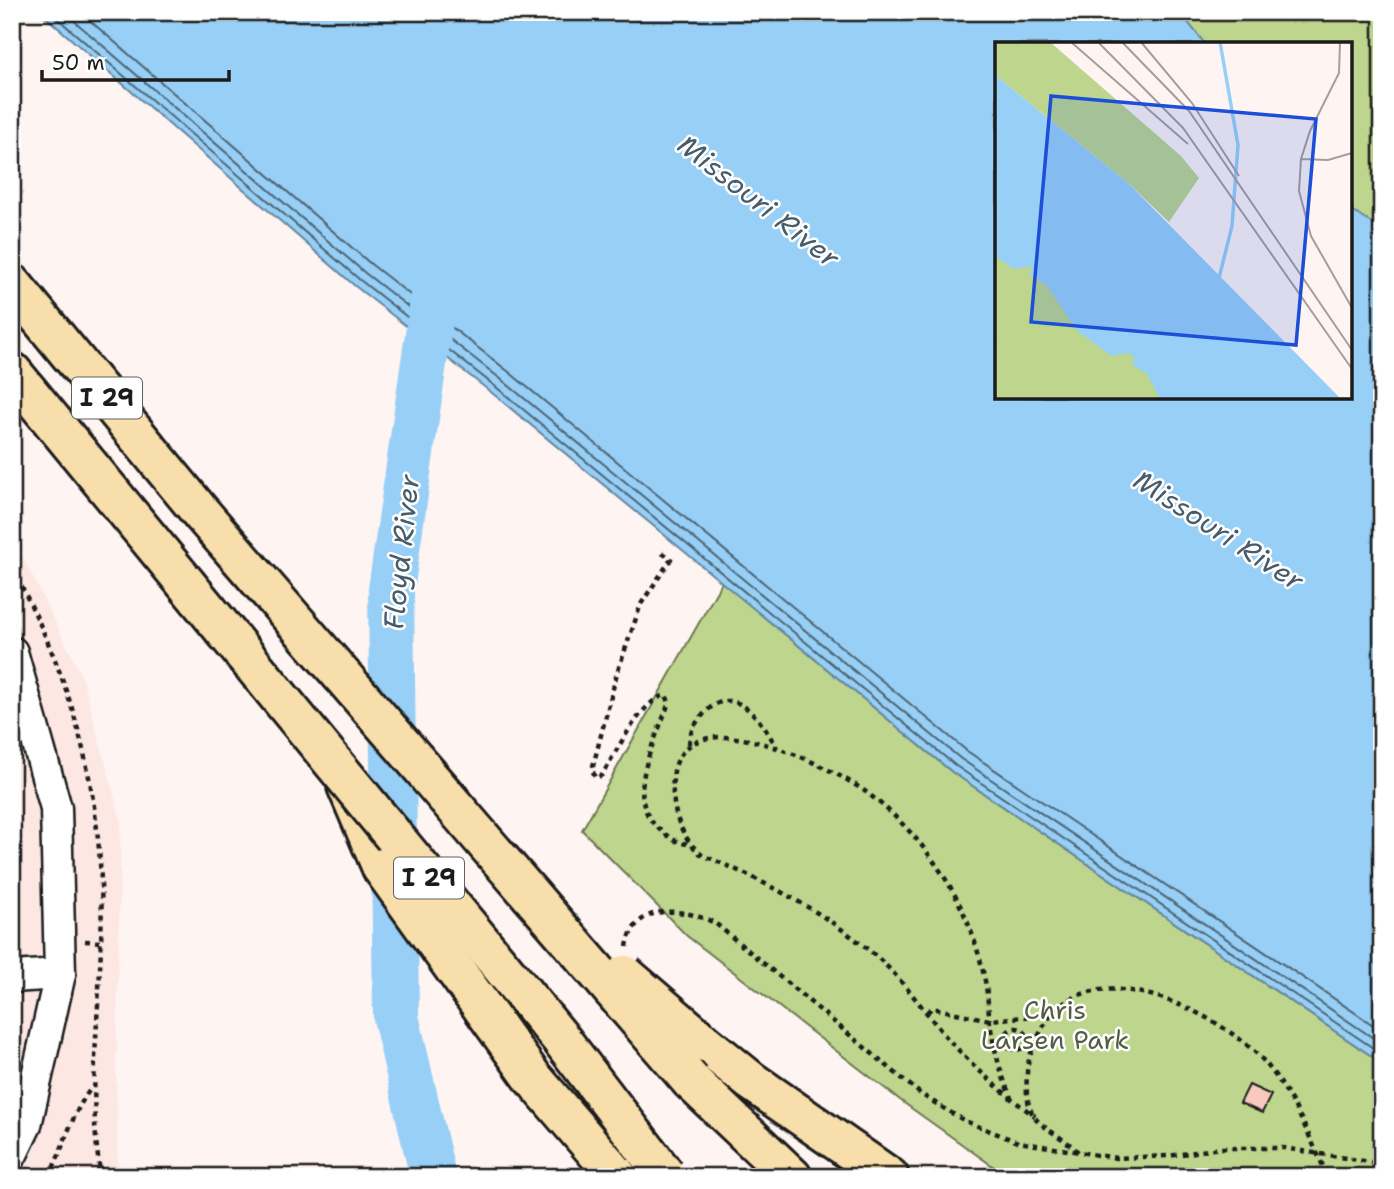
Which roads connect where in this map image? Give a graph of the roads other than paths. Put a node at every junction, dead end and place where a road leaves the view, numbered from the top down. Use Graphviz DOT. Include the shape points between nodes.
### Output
graph roads {
  1 [pos="12,284"];
  2 [pos="12,372"];
  3 [pos="12,652"];
  4 [pos="341,771"];
  5 [pos="428,776"];
  6 [pos="61,974"];
  7 [pos="12,977"];
  8 [pos="12,1154"];
  9 [pos="666,1176"];
  10 [pos="618,1177"];
  11 [pos="792,1177"];
  12 [pos="889,1177"];
  1 -- 5 [label="highway, I 29" via="201,513"];
  2 -- 4 [label="highway, I 29, bridge"];
  3 -- 6 [label="street" via="56,808"];
  4 -- 9 [label="highway, I 29, bridge" via="561,1039"];
  4 -- 10 [label="highway, bridge" via="382,868 533,1078"];
  5 -- 11 [label="highway, I 29, bridge" via="691,1081"];
  5 -- 12 [label="highway, bridge" via="577,933 751,1081"];
  6 -- 7 [label="street"];
  6 -- 8 [label="street" via="26,1125"];
}
